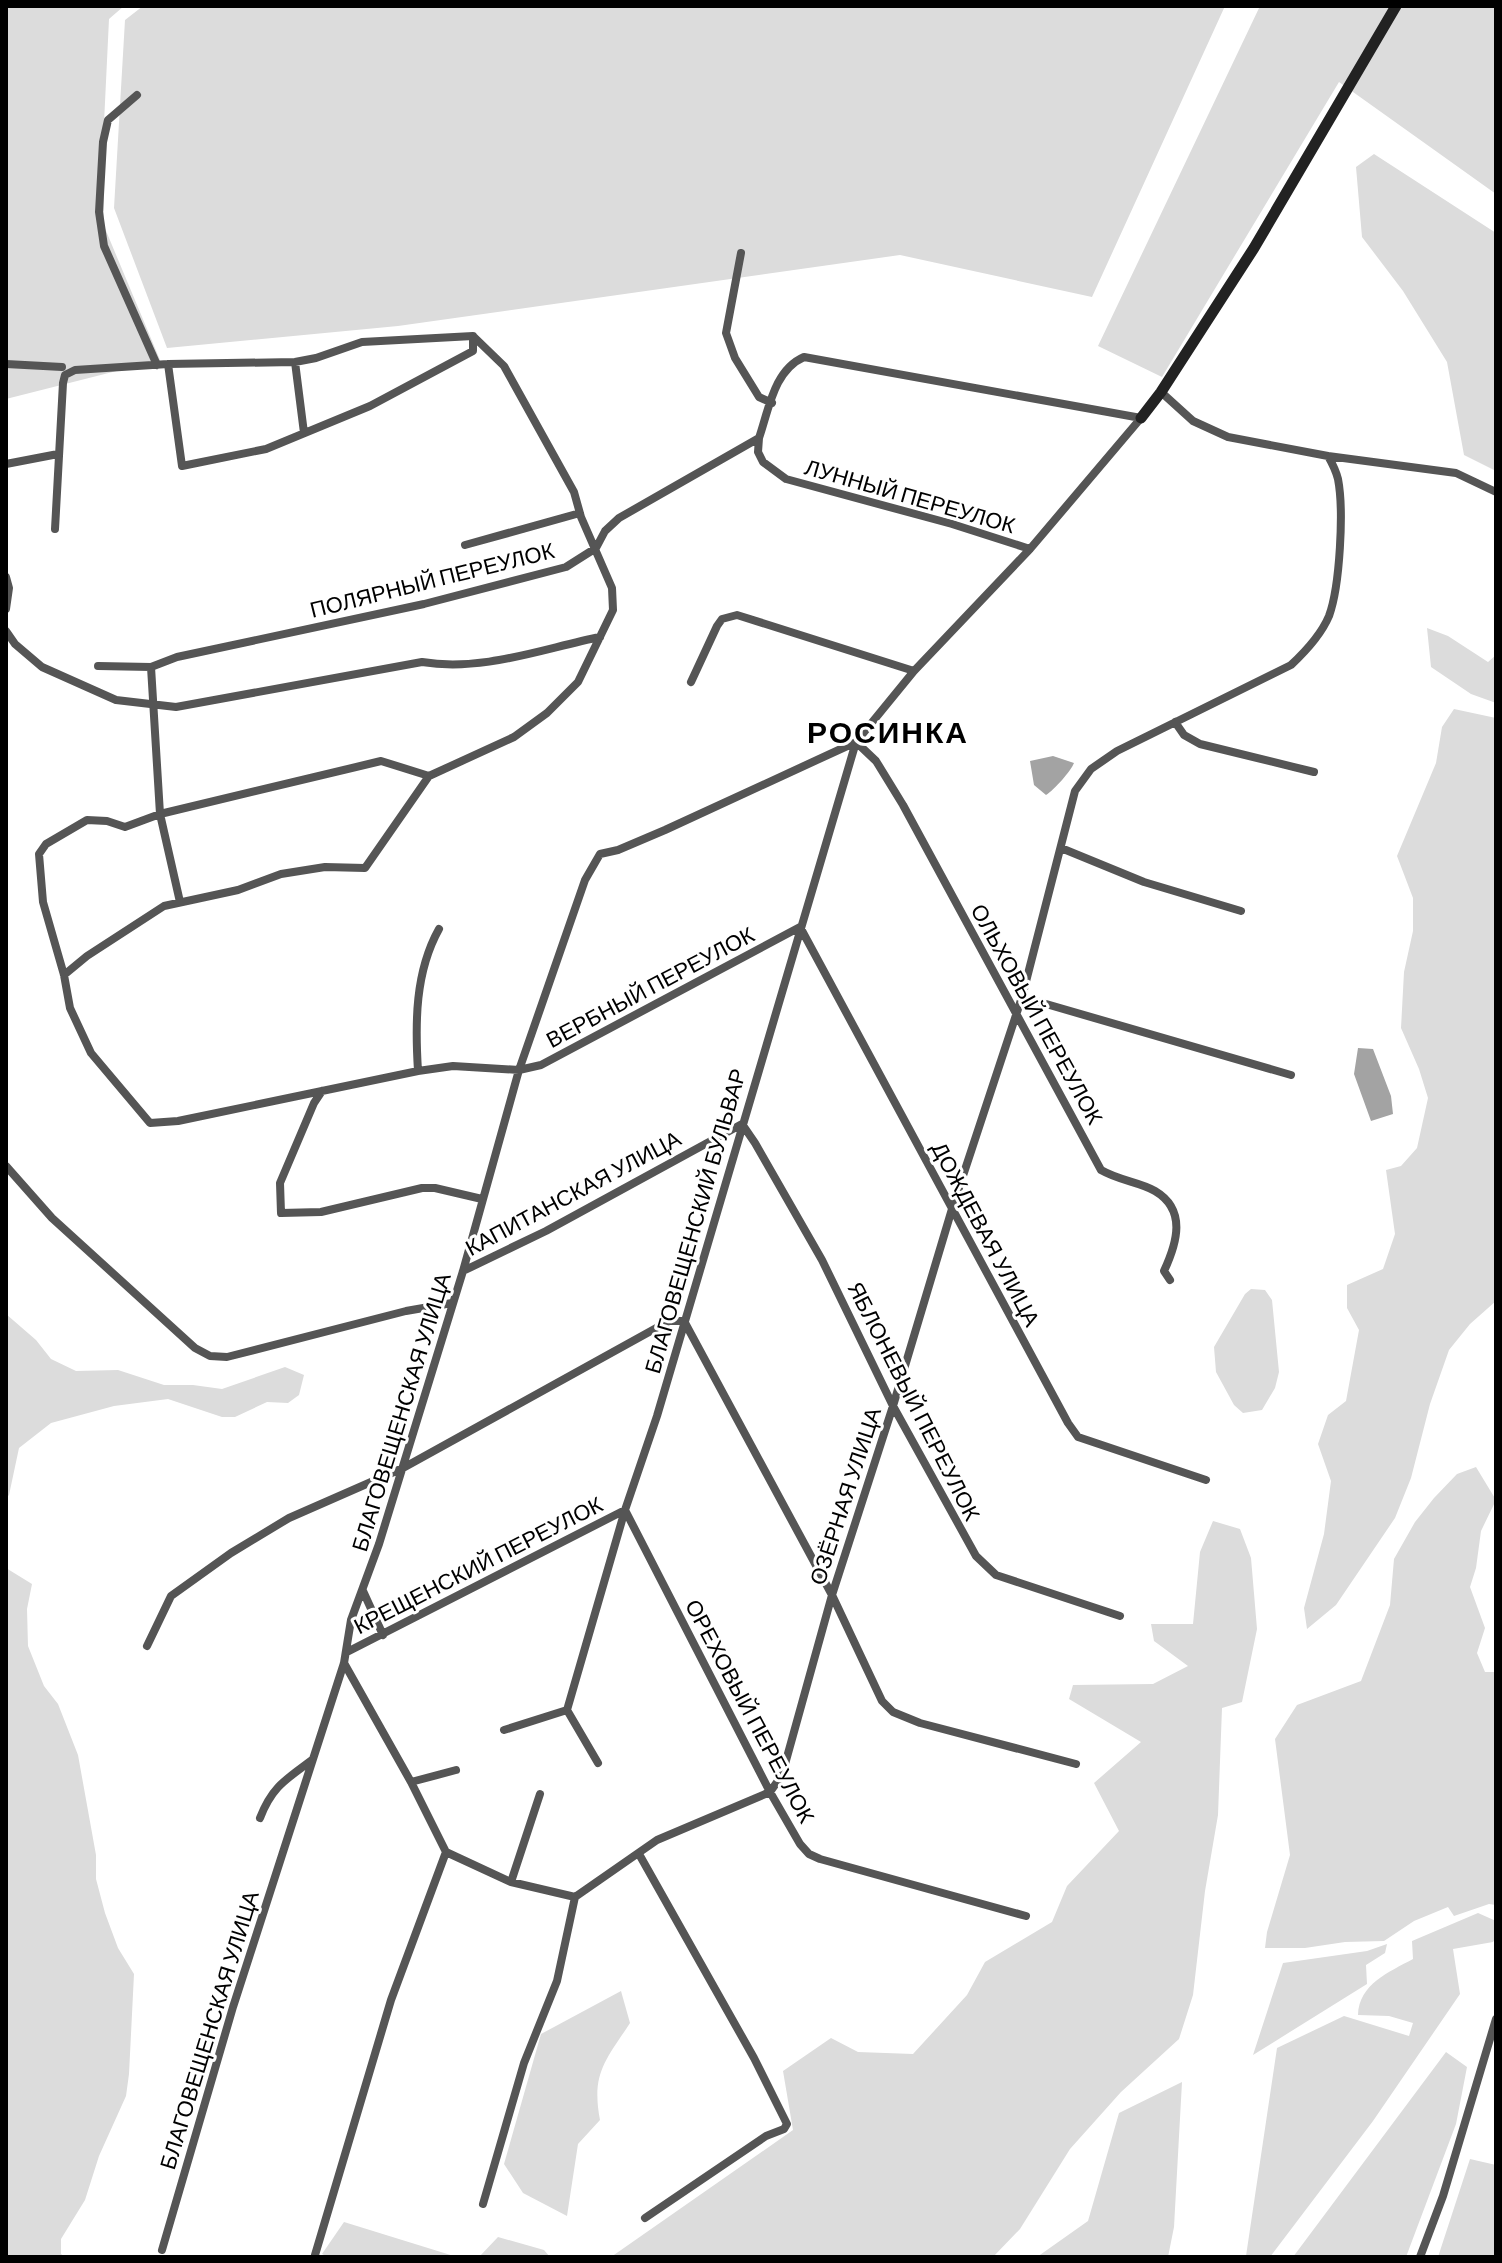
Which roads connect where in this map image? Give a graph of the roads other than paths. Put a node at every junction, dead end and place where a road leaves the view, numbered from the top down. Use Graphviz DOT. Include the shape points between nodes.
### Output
graph roads {
  1 [pos="1396,6"];
  2 [pos="137,95"];
  3 [pos="741,253"];
  4 [pos="473,336"];
  5 [pos="295,362"];
  6 [pos="6,364"];
  7 [pos="168,364"];
  8 [pos="157,365"];
  9 [pos="62,367"];
  10 [pos="1161,392"];
  11 [pos="772,403"];
  12 [pos="1141,418"];
  13 [pos="304,433"];
  14 [pos="759,438"];
  15 [pos="58,454"];
  16 [pos="1328,456"];
  17 [pos="6,464"];
  18 [pos="1496,492"];
  19 [pos="580,513"];
  20 [pos="55,529"];
  21 [pos="465,545"];
  22 [pos="596,548"];
  23 [pos="1030,549"];
  24 [pos="6,577"];
  25 [pos="6,609"];
  26 [pos="6,631"];
  27 [pos="600,637"];
  28 [pos="98,666"];
  29 [pos="151,667"];
  30 [pos="914,671"];
  31 [pos="691,682"];
  32 [pos="154,704"];
  33 [pos="1175,722"];
  34 [pos="856,742"];
  35 [pos="1314,772"];
  36 [pos="429,776"];
  37 [pos="160,814"];
  38 [pos="1061,848"];
  39 [pos="180,902"];
  40 [pos="1241,911"];
  41 [pos="800,927"];
  42 [pos="439,929"];
  43 [pos="64,975"];
  44 [pos="1022,997"];
  45 [pos="1015,1012"];
  46 [pos="519,1070"];
  47 [pos="418,1071"];
  48 [pos="1291,1075"];
  49 [pos="323,1089"];
  50 [pos="742,1124"];
  51 [pos="6,1166"];
  52 [pos="482,1199"];
  53 [pos="952,1209"];
  54 [pos="463,1271"];
  55 [pos="1170,1280"];
  56 [pos="452,1303"];
  57 [pos="684,1321"];
  58 [pos="893,1406"];
  59 [pos="403,1468"];
  60 [pos="1206,1480"];
  61 [pos="625,1510"];
  62 [pos="363,1590"];
  63 [pos="832,1595"];
  64 [pos="1120,1616"];
  65 [pos="383,1635"];
  66 [pos="147,1646"];
  67 [pos="347,1652"];
  68 [pos="344,1663"];
  69 [pos="567,1710"];
  70 [pos="504,1730"];
  71 [pos="312,1760"];
  72 [pos="598,1763"];
  73 [pos="1076,1764"];
  74 [pos="456,1770"];
  75 [pos="411,1782"];
  76 [pos="770,1792"];
  77 [pos="540,1794"];
  78 [pos="260,1818"];
  79 [pos="446,1852"];
  80 [pos="639,1854"];
  81 [pos="511,1882"];
  82 [pos="575,1897"];
  83 [pos="1026,1916"];
  84 [pos="1496,2019"];
  85 [pos="483,2204"];
  86 [pos="645,2218"];
  87 [pos="162,2250"];
  88 [pos="315,2255"];
  89 [pos="1420,2257"];
  1 -- 10 [label="street" via="1254,248"];
  2 -- 8 [label="street" via="108,120 99,212 104,246"];
  3 -- 11 [label="street" via="726,333 759,397"];
  4 -- 5 [label="street" via="362,342"];
  4 -- 13 [label="street" via="473,351 370,406"];
  4 -- 19 [label="street" via="504,366 574,492"];
  5 -- 7 [label="street"];
  5 -- 13 [label="street"];
  6 -- 9 [label="street"];
  7 -- 8 [label="street"];
  7 -- 13 [label="street" via="182,466 266,449"];
  8 -- 15 [label="street" via="65,375"];
  10 -- 12 [label="street"];
  10 -- 16 [label="street" via="1193,421 1228,437"];
  11 -- 12 [label="street" via="781,375 804,357"];
  11 -- 14 [label="street"];
  12 -- 23 [label="street"];
  14 -- 22 [label="street, ПОЛЯРНЫЙ ПЕРЕУЛОК" via="619,518"];
  14 -- 23 [label="street, ЛУННЫЙ ПЕРЕУЛОК" via="763,462 786,479"];
  15 -- 17 [label="street"];
  15 -- 20 [label="street"];
  16 -- 18 [label="street" via="1456,473"];
  16 -- 33 [label="street, ОЗЁРНАЯ УЛИЦА" via="1341,506 1332,607 1321,630 1291,665"];
  19 -- 21 [label="street"];
  19 -- 22 [label="street"];
  22 -- 27 [label="street" via="612,588 613,610"];
  22 -- 29 [label="street, ПОЛЯРНЫЙ ПЕРЕУЛОК" via="566,567"];
  23 -- 30 [label="street"];
  24 -- 25 [label="street"];
  26 -- 32 [label="street" via="42,667 116,700"];
  27 -- 32 [label="street" via="497,662 422,662 176,707"];
  27 -- 36 [label="street" via="578,682 547,713 514,737"];
  28 -- 29 [label="street"];
  29 -- 32 [label="street"];
  30 -- 31 [label="street" via="737,615 717,626"];
  30 -- 34 [label="street"];
  32 -- 37 [label="street"];
  33 -- 35 [label="street" via="1200,744"];
  33 -- 38 [label="street, ОЗЁРНАЯ УЛИЦА" via="1091,769 1075,791"];
  34 -- 41 [label="street, БЛАГОВЕЩЕНСКИЙ БУЛЬВАР"];
  34 -- 45 [label="street, ОЛЬХОВЫЙ ПЕРЕУЛОК" via="876,761 903,805"];
  34 -- 46 [label="street, БЛАГОВЕЩЕНСКАЯ УЛИЦА" via="665,830 600,854 578,898"];
  36 -- 37 [label="street" via="381,761"];
  36 -- 39 [label="street" via="365,868 281,874"];
  37 -- 39 [label="street"];
  37 -- 43 [label="street" via="125,827 87,820 46,844 39,854 43,902"];
  38 -- 40 [label="street" via="1144,882"];
  38 -- 44 [label="street, ОЗЁРНАЯ УЛИЦА"];
  39 -- 43 [label="street" via="146,917"];
  41 -- 46 [label="street, ВЕРБНЫЙ ПЕРЕУЛОК" via="541,1065"];
  41 -- 50 [label="street, БЛАГОВЕЩЕНСКИЙ БУЛЬВАР"];
  41 -- 53 [label="street, ДОЖДЕВАЯ УЛИЦА"];
  42 -- 47 [label="street" via="423,970 415,1024"];
  43 -- 49 [label="street, ВЕРБНЫЙ ПЕРЕУЛОК" via="70,1008 91,1053 150,1123"];
  44 -- 45 [label="street, ОЗЁРНАЯ УЛИЦА"];
  44 -- 48 [label="street"];
  45 -- 53 [label="street, ОЗЁРНАЯ УЛИЦА"];
  45 -- 55 [label="street, ОЛЬХОВЫЙ ПЕРЕУЛОК" via="1101,1170 1154,1191 1173,1210 1176,1243 1164,1271"];
  46 -- 47 [label="street, ВЕРБНЫЙ ПЕРЕУЛОК" via="453,1066"];
  46 -- 52 [label="street, БЛАГОВЕЩЕНСКАЯ УЛИЦА"];
  47 -- 49 [label="street, ВЕРБНЫЙ ПЕРЕУЛОК"];
  49 -- 52 [label="street" via="280,1183 281,1213 321,1212 422,1188"];
  50 -- 54 [label="street, КАПИТАНСКАЯ УЛИЦА"];
  50 -- 57 [label="street, БЛАГОВЕЩЕНСКИЙ БУЛЬВАР"];
  50 -- 58 [label="street, ЯБЛОНЕВЫЙ ПЕРЕУЛОК" via="822,1260"];
  51 -- 56 [label="street" via="52,1218 210,1356 227,1357"];
  52 -- 54 [label="street, БЛАГОВЕЩЕНСКАЯ УЛИЦА"];
  53 -- 58 [label="street, ОЗЁРНАЯ УЛИЦА"];
  53 -- 60 [label="street, ДОЖДЕВАЯ УЛИЦА" via="1078,1437"];
  54 -- 56 [label="street, БЛАГОВЕЩЕНСКАЯ УЛИЦА"];
  56 -- 59 [label="street, БЛАГОВЕЩЕНСКАЯ УЛИЦА"];
  57 -- 59 [label="street" via="669,1321"];
  57 -- 61 [label="street, БЛАГОВЕЩЕНСКИЙ БУЛЬВАР"];
  57 -- 63 [label="street"];
  58 -- 63 [label="street, ОЗЁРНАЯ УЛИЦА"];
  58 -- 64 [label="street, ЯБЛОНЕВЫЙ ПЕРЕУЛОК" via="985,1566 996,1575"];
  59 -- 62 [label="street, БЛАГОВЕЩЕНСКАЯ УЛИЦА"];
  59 -- 66 [label="street" via="289,1518 231,1553 171,1596"];
  61 -- 65 [label="street, КРЕЩЕНСКИЙ ПЕРЕУЛОК"];
  61 -- 69 [label="street, БЛАГОВЕЩЕНСКИЙ БУЛЬВАР"];
  61 -- 76 [label="street, ОРЕХОВЫЙ ПЕРЕУЛОК"];
  62 -- 65 [label="street"];
  62 -- 67 [label="street, БЛАГОВЕЩЕНСКАЯ УЛИЦА" via="351,1620"];
  63 -- 73 [label="street" via="874,1686 893,1712"];
  63 -- 76 [label="street, ОЗЁРНАЯ УЛИЦА" via="782,1775"];
  65 -- 67 [label="street, КРЕЩЕНСКИЙ ПЕРЕУЛОК"];
  67 -- 68 [label="street, БЛАГОВЕЩЕНСКАЯ УЛИЦА"];
  68 -- 71 [label="street, БЛАГОВЕЩЕНСКАЯ УЛИЦА"];
  68 -- 75 [label="street"];
  69 -- 70 [label="street"];
  69 -- 72 [label="street"];
  71 -- 78 [label="street" via="282,1780"];
  71 -- 87 [label="street, БЛАГОВЕЩЕНСКАЯ УЛИЦА"];
  74 -- 75 [label="street"];
  75 -- 79 [label="street"];
  76 -- 80 [label="street" via="657,1840"];
  76 -- 83 [label="street, ОРЕХОВЫЙ ПЕРЕУЛОК" via="809,1854"];
  77 -- 81 [label="street"];
  79 -- 81 [label="street"];
  79 -- 88 [label="street" via="391,2000"];
  80 -- 82 [label="street"];
  80 -- 86 [label="street" via="787,2124"];
  81 -- 82 [label="street"];
  82 -- 85 [label="street" via="557,1981 524,2063"];
  84 -- 89 [label="street"];
}
